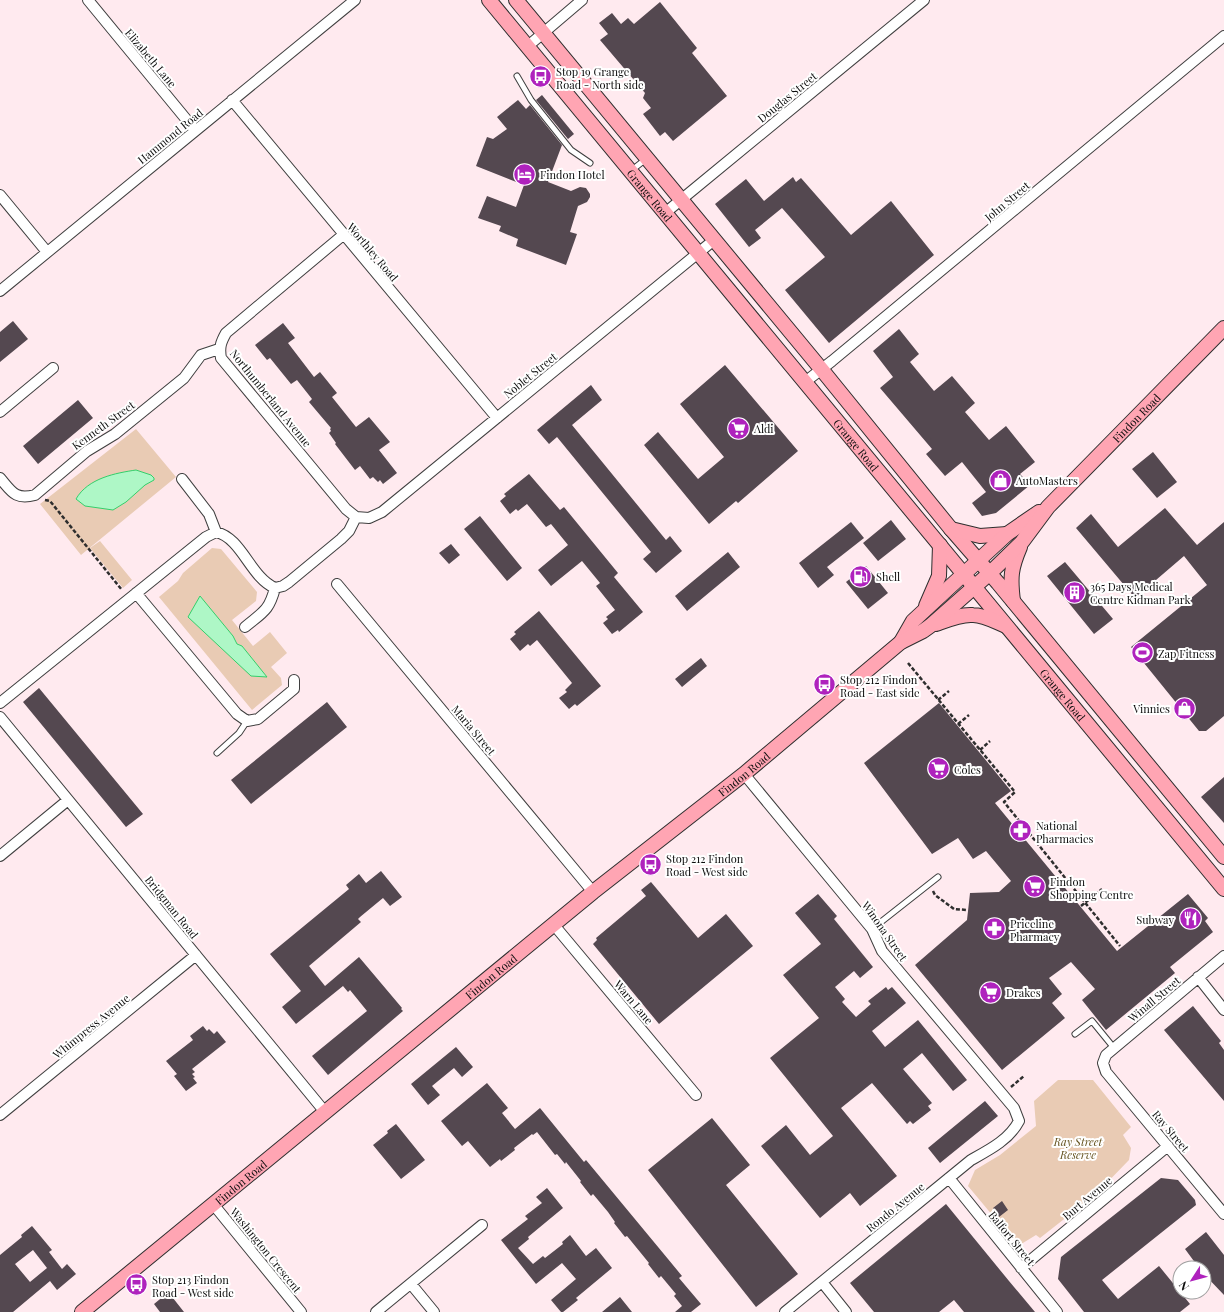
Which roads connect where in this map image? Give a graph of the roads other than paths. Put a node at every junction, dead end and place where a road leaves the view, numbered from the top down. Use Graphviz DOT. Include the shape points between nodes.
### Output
graph roads {
  1 [pos="88,0"];
  2 [pos="355,0"];
  3 [pos="490,0"];
  4 [pos="516,0"];
  5 [pos="582,0"];
  6 [pos="924,0"];
  7 [pos="543,33"];
  8 [pos="1224,36"];
  9 [pos="528,46"];
  10 [pos="518,76"];
  11 [pos="232,100"];
  12 [pos="195,130"];
  13 [pos="647,158"];
  14 [pos="590,163"];
  15 [pos="632,171"];
  16 [pos="0,195"];
  17 [pos="681,200"];
  18 [pos="665,213"];
  19 [pos="344,235"];
  20 [pos="714,240"];
  21 [pos="47,252"];
  22 [pos="698,253"];
  23 [pos="0,291"];
  24 [pos="1224,328"];
  25 [pos="219,349"];
  26 [pos="53,368"];
  27 [pos="822,370"];
  28 [pos="805,382"];
  29 [pos="0,412"];
  30 [pos="497,418"];
  31 [pos="0,478"];
  32 [pos="182,479"];
  33 [pos="1048,507"];
  34 [pos="356,517"];
  35 [pos="951,529"];
  36 [pos="216,532"];
  37 [pos="1007,534"];
  38 [pos="1022,542"];
  39 [pos="940,545"];
  40 [pos="980,560"];
  41 [pos="990,573"];
  42 [pos="965,575"];
  43 [pos="337,584"];
  44 [pos="974,587"];
  45 [pos="275,588"];
  46 [pos="136,593"];
  47 [pos="1013,600"];
  48 [pos="923,612"];
  49 [pos="930,626"];
  50 [pos="1008,626"];
  51 [pos="245,627"];
  52 [pos="901,642"];
  53 [pos="294,680"];
  54 [pos="0,704"];
  55 [pos="0,717"];
  56 [pos="247,721"];
  57 [pos="217,753"];
  58 [pos="744,774"];
  59 [pos="1167,788"];
  60 [pos="68,800"];
  61 [pos="1155,805"];
  62 [pos="1181,805"];
  63 [pos="0,856"];
  64 [pos="1224,857"];
  65 [pos="938,877"];
  66 [pos="1224,889"];
  67 [pos="593,892"];
  68 [pos="554,925"];
  69 [pos="872,929"];
  70 [pos="196,955"];
  71 [pos="1224,956"];
  72 [pos="1198,977"];
  73 [pos="1224,1010"];
  74 [pos="1075,1034"];
  75 [pos="1114,1048"];
  76 [pos="1103,1062"];
  77 [pos="696,1096"];
  78 [pos="325,1112"];
  79 [pos="0,1115"];
  80 [pos="1019,1121"];
  81 [pos="1168,1146"];
  82 [pos="949,1178"];
  83 [pos="213,1204"];
  84 [pos="1224,1214"];
  85 [pos="482,1225"];
  86 [pos="1021,1268"];
  87 [pos="822,1282"];
  88 [pos="411,1284"];
  89 [pos="82,1312"];
  90 [pos="301,1312"];
  91 [pos="376,1312"];
  92 [pos="434,1312"];
  93 [pos="785,1312"];
  94 [pos="846,1312"];
  95 [pos="1057,1312"];
  1 -- 12 [label="street, Elizabeth Lane"];
  2 -- 11 [label="street, Hammond Road"];
  3 -- 9 [label="main road, Grange Road"];
  4 -- 7 [label="main road, Grange Road"];
  5 -- 7 [label="street"];
  6 -- 17 [label="street, Douglas Street"];
  7 -- 9 [label="street"];
  7 -- 13 [label="main road, Grange Road"];
  8 -- 27 [label="street, John Street"];
  9 -- 15 [label="main road, Grange Road"];
  10 -- 14 [label="lane" via="531,100 571,150"];
  11 -- 12 [label="street, Hammond Road"];
  11 -- 19 [label="street, Worthley Road"];
  12 -- 21 [label="street, Hammond Road"];
  13 -- 15 [label="lane"];
  13 -- 17 [label="main road, Grange Road"];
  15 -- 18 [label="main road, Grange Road"];
  16 -- 21 [label="street"];
  17 -- 18 [label="street, Douglas Street"];
  17 -- 20 [label="main road, Grange Road"];
  18 -- 22 [label="main road, Grange Road"];
  19 -- 25 [label="street, Northumberland Avenue" via="226,333"];
  19 -- 30 [label="street, Worthley Road"];
  20 -- 22 [label="street, Noblet Street"];
  20 -- 27 [label="main road, Grange Road"];
  21 -- 23 [label="street, Hammond Road"];
  22 -- 28 [label="main road, Grange Road"];
  22 -- 30 [label="street, Noblet Street"];
  24 -- 33 [label="main road, Findon Road"];
  25 -- 31 [label="street, Kenneth Street" via="201,355 184,378 115,434 87,451 35,495 24,497 12,493"];
  25 -- 34 [label="street, Northumberland Avenue" via="221,358"];
  26 -- 29 [label="street"];
  27 -- 28 [label="street, John Street"];
  27 -- 35 [label="main road, Grange Road"];
  28 -- 39 [label="main road, Grange Road"];
  30 -- 34 [label="street, Noblet Street" via="382,512 369,518"];
  32 -- 36 [label="street" via="209,514"];
  33 -- 37 [label="main road, Findon Road"];
  33 -- 38 [label="main road, Findon Road"];
  34 -- 45 [label="street" via="349,531 341,539 289,582"];
  35 -- 37 [label="main road" via="980,536"];
  35 -- 40 [label="main road, Grange Road"];
  36 -- 45 [label="street" via="223,533 230,539 264,582"];
  36 -- 46 [label="street" via="206,536"];
  37 -- 40 [label="main road, Findon Road"];
  38 -- 41 [label="main road, Findon Road"];
  38 -- 47 [label="main road" via="1011,572"];
  39 -- 42 [label="main road, Grange Road"];
  39 -- 48 [label="main road" via="940,576"];
  40 -- 41 [label="main road, Grange Road"];
  40 -- 42 [label="main road, Findon Road"];
  41 -- 44 [label="main road, Findon Road"];
  41 -- 47 [label="main road, Grange Road"];
  42 -- 44 [label="main road, Grange Road"];
  42 -- 48 [label="main road, Findon Road"];
  43 -- 67 [label="street, Maria Street"];
  44 -- 49 [label="main road, Findon Road"];
  44 -- 50 [label="main road, Grange Road"];
  45 -- 51 [label="street" via="267,609"];
  46 -- 54 [label="street"];
  46 -- 56 [label="street" via="237,714"];
  47 -- 59 [label="main road, Grange Road"];
  48 -- 52 [label="main road, Findon Road" via="913,621"];
  49 -- 50 [label="main road" via="972,614"];
  49 -- 52 [label="main road, Findon Road"];
  50 -- 61 [label="main road, Grange Road"];
  52 -- 58 [label="main road, Findon Road"];
  53 -- 56 [label="street" via="294,689 258,719"];
  55 -- 60 [label="street, Bridgman Road"];
  56 -- 57 [label="lane" via="239,734"];
  58 -- 67 [label="main road, Findon Road"];
  58 -- 69 [label="street, Winona Street"];
  59 -- 61 [label="main road"];
  59 -- 62 [label="main road, Grange Road"];
  60 -- 63 [label="street"];
  60 -- 70 [label="street, Bridgman Road"];
  61 -- 62 [label="main road"];
  61 -- 66 [label="main road, Grange Road"];
  62 -- 64 [label="main road, Grange Road"];
  65 -- 69 [label="lane"];
  67 -- 68 [label="main road, Findon Road"];
  68 -- 77 [label="street, Warn Lane"];
  68 -- 78 [label="main road, Findon Road"];
  69 -- 80 [label="street, Winona Street" via="882,950 1003,1094 1014,1108"];
  70 -- 78 [label="street, Bridgman Road"];
  70 -- 79 [label="street, Whimpress Avenue"];
  71 -- 72 [label="street, Winall Street"];
  72 -- 73 [label="street"];
  72 -- 75 [label="street, Winall Street"];
  74 -- 75 [label="lane" via="1092,1021"];
  75 -- 76 [label="street, Winall Street"];
  76 -- 81 [label="street, Ray Street" via="1106,1072"];
  78 -- 83 [label="main road, Findon Road"];
  80 -- 82 [label="street, Rondo Avenue" via="1014,1130 993,1148 971,1160"];
  81 -- 84 [label="street, Ray Street"];
  81 -- 86 [label="street, Burt Avenue"];
  82 -- 86 [label="street, Balfort Street"];
  82 -- 87 [label="street, Rondo Avenue"];
  83 -- 89 [label="main road, Findon Road"];
  83 -- 90 [label="street, Washington Crescent"];
  85 -- 88 [label="street"];
  86 -- 95 [label="street, Balfort Street"];
  87 -- 93 [label="street, Rondo Avenue"];
  87 -- 94 [label="street"];
  88 -- 91 [label="street"];
  88 -- 92 [label="street"];
}
